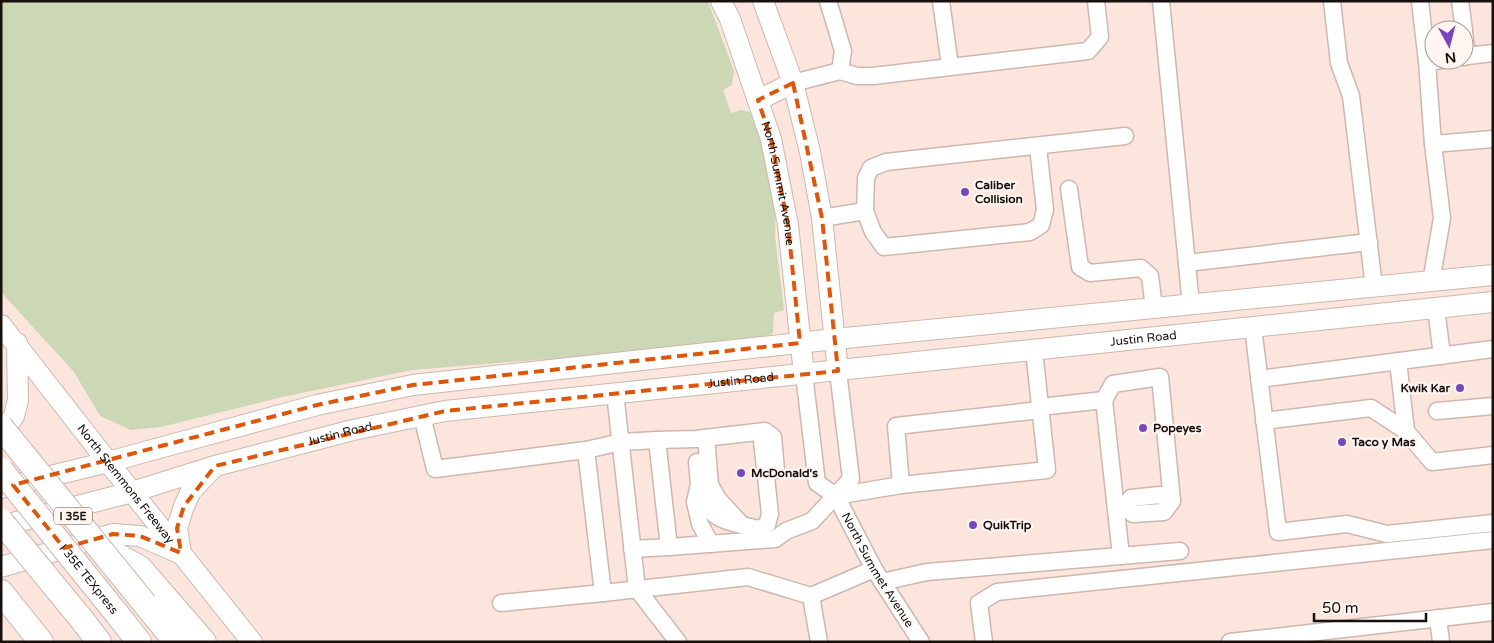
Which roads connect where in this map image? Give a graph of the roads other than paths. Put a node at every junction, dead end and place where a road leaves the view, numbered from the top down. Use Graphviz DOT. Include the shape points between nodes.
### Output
graph roads {
  1 [pos="721,1"];
  2 [pos="764,1"];
  3 [pos="828,1"];
  4 [pos="941,1"];
  5 [pos="1096,1"];
  6 [pos="1161,1"];
  7 [pos="1332,1"];
  8 [pos="1420,1"];
  9 [pos="1460,1"];
  10 [pos="1424,20"];
  11 [pos="1463,20"];
  12 [pos="1493,53"];
  13 [pos="1474,56"];
  14 [pos="950,66"];
  15 [pos="1434,70"];
  16 [pos="840,72"];
  17 [pos="793,83"];
  18 [pos="758,100"];
  19 [pos="1125,136"];
  20 [pos="1493,139"];
  21 [pos="1433,144"];
  22 [pos="1038,147"];
  23 [pos="1069,189"];
  24 [pos="866,211"];
  25 [pos="822,218"];
  26 [pos="1369,242"];
  27 [pos="1187,263"];
  28 [pos="1493,275"];
  29 [pos="1431,282"];
  30 [pos="1374,287"];
  31 [pos="1493,302"];
  32 [pos="1191,304"];
  33 [pos="1154,308"];
  34 [pos="1436,308"];
  35 [pos="1,325"];
  36 [pos="1253,327"];
  37 [pos="835,339"];
  38 [pos="17,343"];
  39 [pos="800,343"];
  40 [pos="1493,349"];
  41 [pos="1034,350"];
  42 [pos="1442,356"];
  43 [pos="1398,361"];
  44 [pos="838,371"];
  45 [pos="804,374"];
  46 [pos="1259,379"];
  47 [pos="615,393"];
  48 [pos="1104,400"];
  49 [pos="1493,406"];
  50 [pos="1040,408"];
  51 [pos="1437,411"];
  52 [pos="422,416"];
  53 [pos="1264,421"];
  54 [pos="1,427"];
  55 [pos="1406,431"];
  56 [pos="760,432"];
  57 [pos="1,435"];
  58 [pos="701,439"];
  59 [pos="657,440"];
  60 [pos="621,442"];
  61 [pos="586,450"];
  62 [pos="1493,455"];
  63 [pos="108,462"];
  64 [pos="215,466"];
  65 [pos="1,470"];
  66 [pos="901,485"];
  67 [pos="1,488"];
  68 [pos="132,492"];
  69 [pos="836,496"];
  70 [pos="1121,507"];
  71 [pos="1,521"];
  72 [pos="1493,523"];
  73 [pos="1,526"];
  74 [pos="786,531"];
  75 [pos="1493,540"];
  76 [pos="95,544"];
  77 [pos="711,544"];
  78 [pos="669,547"];
  79 [pos="632,549"];
  80 [pos="1180,551"];
  81 [pos="181,553"];
  82 [pos="1121,556"];
  83 [pos="1,567"];
  84 [pos="878,576"];
  85 [pos="637,589"];
  86 [pos="1,592"];
  87 [pos="603,592"];
  88 [pos="811,596"];
  89 [pos="501,602"];
  90 [pos="1493,612"];
  91 [pos="1438,618"];
  92 [pos="1368,634"];
  93 [pos="38,637"];
  94 [pos="1296,638"];
  95 [pos="99,642"];
  96 [pos="139,642"];
  97 [pos="176,642"];
  98 [pos="204,642"];
  99 [pos="252,642"];
  100 [pos="678,642"];
  101 [pos="819,642"];
  102 [pos="921,642"];
  103 [pos="984,642"];
  104 [pos="1230,642"];
  105 [pos="1441,642"];
  1 -- 18 [label="main road, North Summit Avenue"];
  2 -- 17 [label="main road"];
  3 -- 16 [label="street" via="844,51"];
  4 -- 14 [label="street"];
  5 -- 14 [label="street" via="1100,37 1088,51"];
  6 -- 27 [label="street"];
  7 -- 26 [label="street" via="1339,63 1351,96"];
  8 -- 10 [label="street"];
  9 -- 11 [label="street"];
  12 -- 13 [label="street"];
  14 -- 16 [label="street" via="873,76"];
  15 -- 21 [label="street"];
  16 -- 17 [label="street"];
  17 -- 18 [label="main road"];
  17 -- 25 [label="main road"];
  18 -- 39 [label="main road, North Summit Avenue" via="771,139 788,225"];
  19 -- 22 [label="street"];
  20 -- 21 [label="street"];
  21 -- 29 [label="street" via="1442,218"];
  22 -- 24 [label="street" via="886,162 871,168 866,178"];
  22 -- 24 [label="street" via="1045,210 1041,225 1030,232 884,247 873,232"];
  23 -- 33 [label="street" via="1080,267 1090,273 1141,268 1150,276"];
  24 -- 25 [label="street"];
  25 -- 37 [label="main road"];
  26 -- 27 [label="street"];
  26 -- 30 [label="street"];
  27 -- 32 [label="street"];
  28 -- 29 [label="main road"];
  29 -- 30 [label="main road"];
  30 -- 32 [label="main road"];
  31 -- 34 [label="main road, Justin Road"];
  32 -- 33 [label="main road"];
  33 -- 37 [label="main road"];
  34 -- 36 [label="main road, Justin Road"];
  34 -- 42 [label="street"];
  35 -- 38 [label="main road, North Stemmons Freeway"];
  36 -- 41 [label="main road, Justin Road"];
  36 -- 46 [label="street"];
  37 -- 39 [label="main road"];
  37 -- 44 [label="main road"];
  38 -- 57 [label="main road" via="18,400 14,416"];
  38 -- 63 [label="main road, North Stemmons Freeway"];
  39 -- 45 [label="main road, North Summit Avenue"];
  39 -- 63 [label="main road" via="413,385 309,407"];
  40 -- 42 [label="street"];
  41 -- 44 [label="main road, Justin Road"];
  41 -- 50 [label="street"];
  42 -- 43 [label="street"];
  43 -- 46 [label="street"];
  43 -- 55 [label="street"];
  44 -- 45 [label="main road, Justin Road"];
  44 -- 69 [label="street" via="851,480"];
  45 -- 47 [label="main road, Justin Road"];
  45 -- 69 [label="street" via="818,483"];
  46 -- 53 [label="street"];
  47 -- 52 [label="main road, Justin Road"];
  47 -- 60 [label="street"];
  48 -- 50 [label="street"];
  48 -- 70 [label="street"];
  48 -- 70 [label="street" via="1113,384 1160,377 1172,501 1164,512 1133,514"];
  49 -- 51 [label="street"];
  50 -- 66 [label="street" via="896,426"];
  50 -- 66 [label="street" via="1047,470"];
  52 -- 61 [label="street" via="435,469"];
  52 -- 64 [label="main road, Justin Road" via="353,430"];
  53 -- 55 [label="street" via="1371,408"];
  53 -- 72 [label="street" via="1278,532 1346,524 1387,534"];
  54 -- 76 [label="highway, I 35E, bridge"];
  55 -- 62 [label="street" via="1432,462"];
  56 -- 58 [label="street"];
  56 -- 58 [label="street" via="770,519 758,529 742,525 718,499 710,485"];
  56 -- 74 [label="street" via="773,437 780,516"];
  58 -- 59 [label="street"];
  58 -- 77 [label="street" via="695,502 700,524"];
  59 -- 60 [label="street"];
  59 -- 78 [label="street"];
  60 -- 61 [label="street"];
  60 -- 79 [label="street"];
  61 -- 87 [label="street"];
  63 -- 67 [label="main road"];
  63 -- 68 [label="main road, North Stemmons Freeway"];
  64 -- 68 [label="main road, Justin Road"];
  64 -- 81 [label="main road" via="191,492 184,506 177,528"];
  65 -- 96 [label="highway, I 35E TEXpress, bridge"];
  66 -- 69 [label="street"];
  68 -- 73 [label="main road, Justin Road"];
  68 -- 81 [label="main road, North Stemmons Freeway"];
  69 -- 74 [label="street" via="812,521"];
  69 -- 84 [label="street, North Summet Avenue"];
  70 -- 82 [label="street"];
  71 -- 95 [label="highway, bridge"];
  74 -- 77 [label="street" via="775,539"];
  75 -- 103 [label="street" via="997,592 979,603"];
  76 -- 97 [label="highway, I 35E, bridge"];
  76 -- 98 [label="highway" via="140,568"];
  77 -- 78 [label="street"];
  78 -- 79 [label="street"];
  79 -- 85 [label="street"];
  80 -- 82 [label="street"];
  81 -- 83 [label="main road" via="140,536 113,534"];
  81 -- 99 [label="main road, North Stemmons Freeway"];
  82 -- 84 [label="street"];
  84 -- 88 [label="street"];
  84 -- 102 [label="street, North Summet Avenue"];
  85 -- 87 [label="street"];
  85 -- 88 [label="street" via="748,577"];
  85 -- 100 [label="street"];
  86 -- 93 [label="highway"];
  87 -- 89 [label="street"];
  88 -- 101 [label="street"];
  90 -- 91 [label="street"];
  91 -- 92 [label="street"];
  91 -- 105 [label="street"];
  92 -- 94 [label="street"];
  94 -- 104 [label="street"];
}
